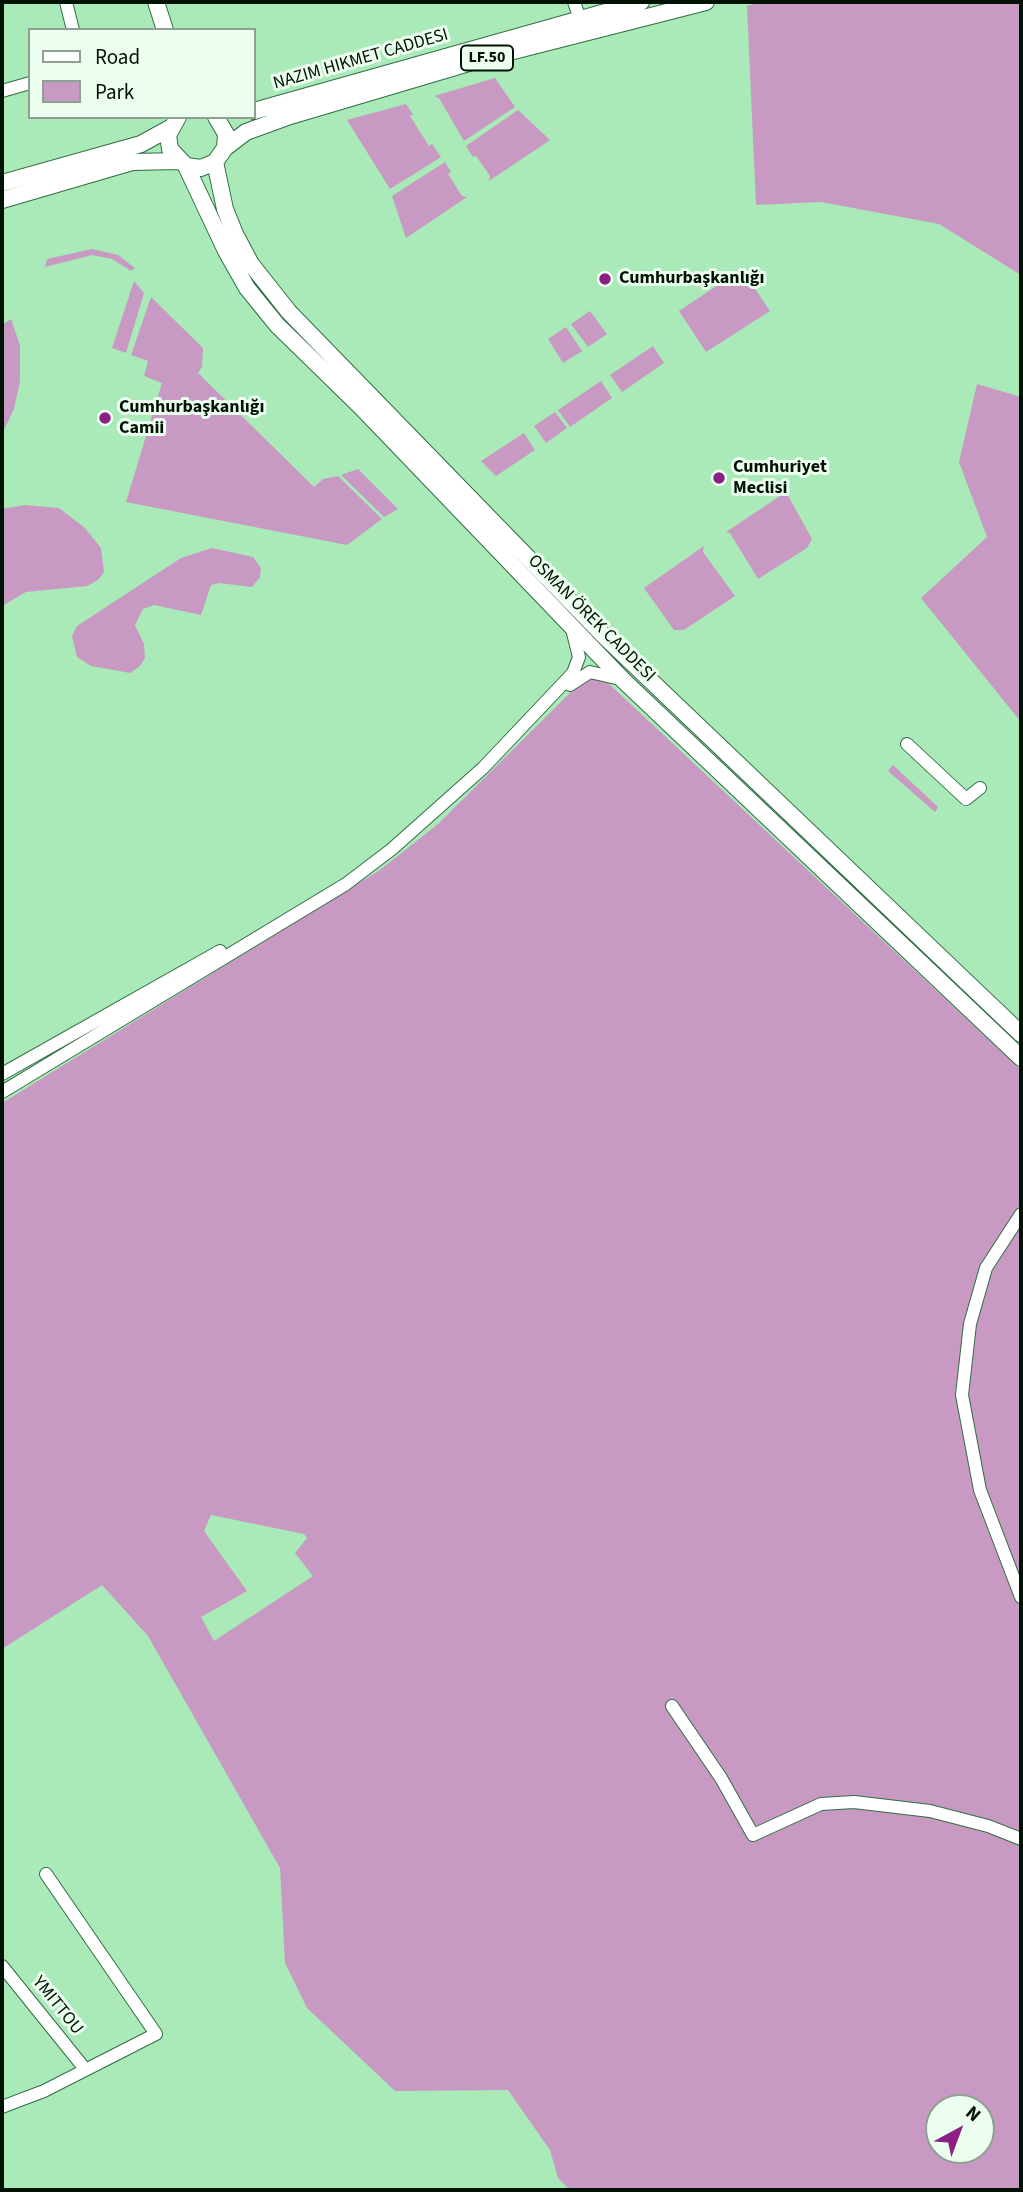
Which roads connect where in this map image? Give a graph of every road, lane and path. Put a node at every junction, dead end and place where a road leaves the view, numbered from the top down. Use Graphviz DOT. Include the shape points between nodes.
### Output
graph roads {
  1 [pos="66,2"];
  2 [pos="156,2"];
  3 [pos="574,2"];
  4 [pos="641,2"];
  5 [pos="706,2"];
  6 [pos="580,19"];
  7 [pos="72,28"];
  8 [pos="164,28"];
  9 [pos="28,84"];
  10 [pos="2,90"];
  11 [pos="257,110"];
  12 [pos="220,119"];
  13 [pos="174,123"];
  14 [pos="225,148"];
  15 [pos="215,162"];
  16 [pos="182,163"];
  17 [pos="2,183"];
  18 [pos="2,200"];
  19 [pos="572,629"];
  20 [pos="624,681"];
  21 [pos="511,740"];
  22 [pos="907,744"];
  23 [pos="980,788"];
  24 [pos="372,864"];
  25 [pos="1021,1034"];
  26 [pos="1021,1058"];
  27 [pos="2,1074"];
  28 [pos="2,1092"];
  29 [pos="1021,1214"];
  30 [pos="1021,1597"];
  31 [pos="672,1706"];
  32 [pos="1021,1839"];
  33 [pos="46,1874"];
  34 [pos="2,1966"];
  35 [pos="85,2069"];
  36 [pos="4,2103"];
  1 -- 7 [label="street"];
  2 -- 8 [label="main road"];
  3 -- 6 [label="street"];
  4 -- 6 [label="main road, LF.50"];
  5 -- 14 [label="main road, LF.50" via="504,53 270,122"];
  6 -- 11 [label="main road, LF.50"];
  9 -- 10 [label="street"];
  12 -- 14 [label="main road"];
  13 -- 16 [label="main road, OSMAN ÖREK CADDESI" via="170,149"];
  13 -- 17 [label="main road" via="141,144"];
  14 -- 15 [label="main road"];
  15 -- 16 [label="main road" via="201,168"];
  15 -- 25 [label="main road, OSMAN ÖREK CADDESI" via="235,234 251,264 289,312 605,637"];
  16 -- 18 [label="main road" via="132,162"];
  16 -- 19 [label="main road, OSMAN ÖREK CADDESI" via="247,288 277,325"];
  19 -- 20 [label="main road, OSMAN ÖREK CADDESI"];
  19 -- 21 [label="street" via="579,657 573,673"];
  20 -- 21 [label="street" via="590,672 578,677"];
  20 -- 26 [label="main road, OSMAN ÖREK CADDESI"];
  21 -- 24 [label="street" via="426,822"];
  22 -- 23 [label="street" via="966,799"];
  24 -- 27 [label="street"];
  24 -- 28 [label="street"];
  29 -- 30 [label="street" via="986,1268 970,1324 962,1395 980,1490"];
  31 -- 32 [label="street" via="753,1835 821,1804 854,1801 930,1811"];
  33 -- 35 [label="street" via="156,2034"];
  34 -- 35 [label="street, YMITTOU"];
  35 -- 36 [label="street" via="44,2091"];
}
